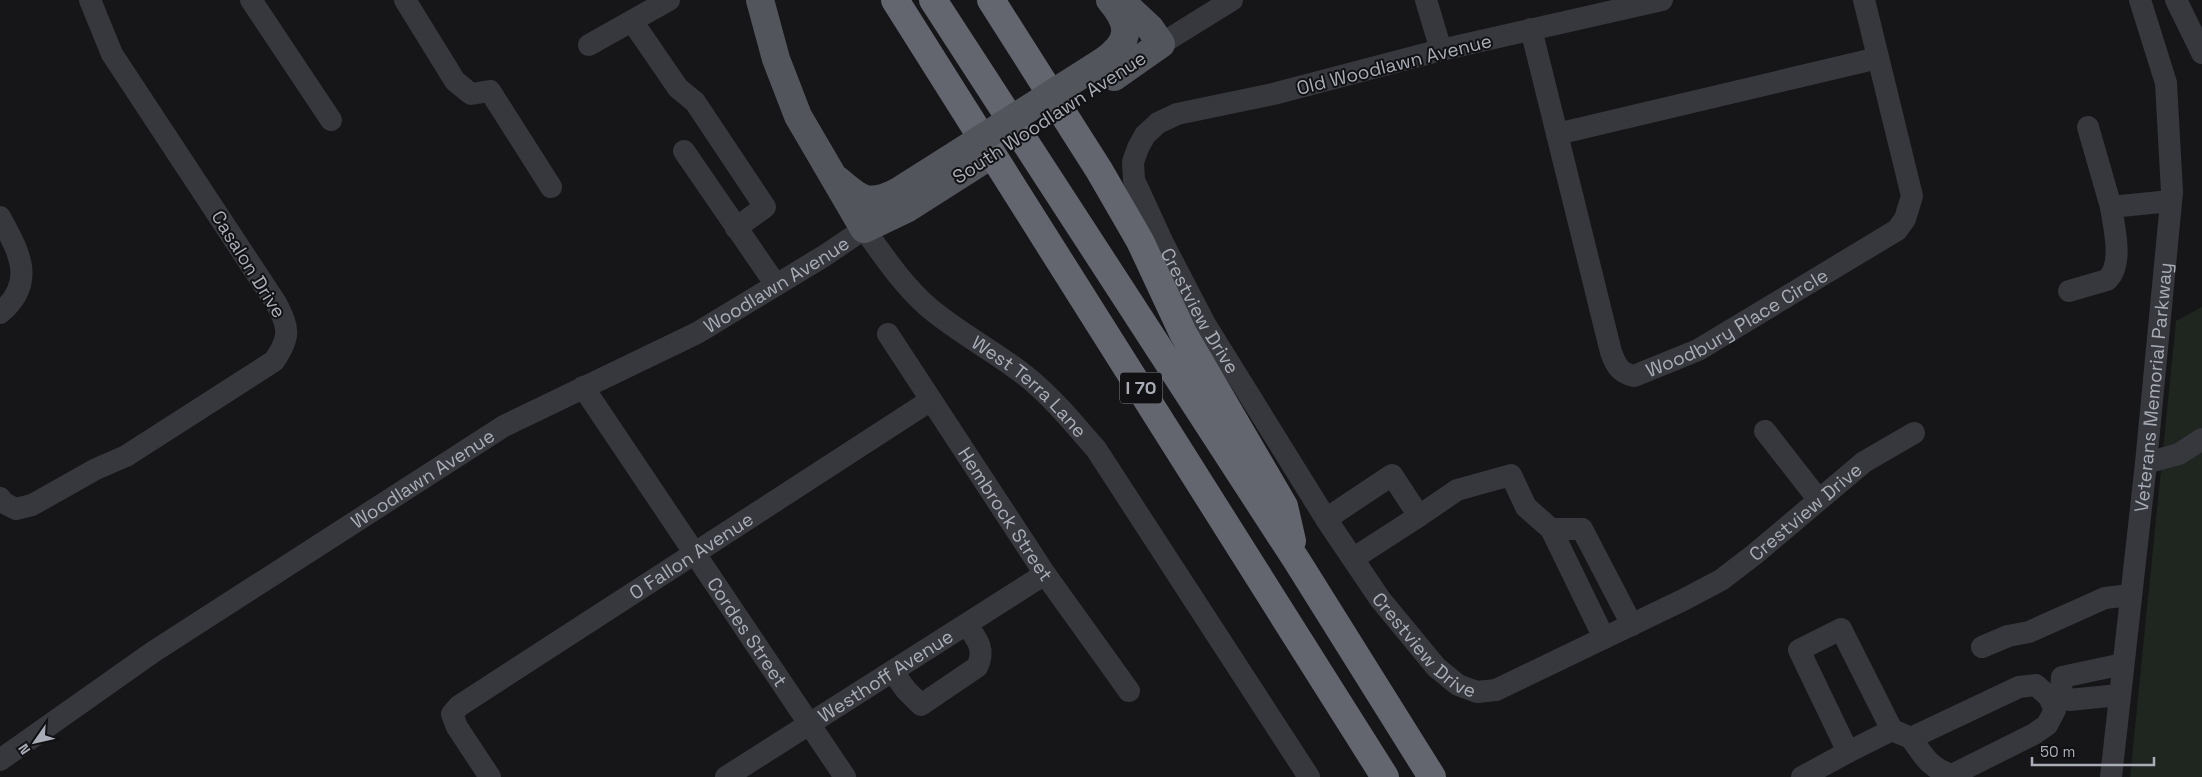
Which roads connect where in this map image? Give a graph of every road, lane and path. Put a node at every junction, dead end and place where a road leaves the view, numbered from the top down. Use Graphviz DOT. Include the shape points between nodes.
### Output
graph roads {
  1 [pos="90,0"];
  2 [pos="252,0"];
  3 [pos="405,0"];
  4 [pos="668,0"];
  5 [pos="760,0"];
  6 [pos="895,0"];
  7 [pos="933,0"];
  8 [pos="991,0"];
  9 [pos="1110,0"];
  10 [pos="1120,0"];
  11 [pos="1232,0"];
  12 [pos="1426,0"];
  13 [pos="1662,0"];
  14 [pos="1864,0"];
  15 [pos="2176,0"];
  16 [pos="2146,2"];
  17 [pos="632,20"];
  18 [pos="1531,29"];
  19 [pos="1162,44"];
  20 [pos="589,45"];
  21 [pos="1441,50"];
  22 [pos="2202,54"];
  23 [pos="1878,58"];
  24 [pos="1109,69"];
  25 [pos="331,120"];
  26 [pos="2088,127"];
  27 [pos="1557,134"];
  28 [pos="1138,148"];
  29 [pos="684,151"];
  30 [pos="831,175"];
  31 [pos="550,186"];
  32 [pos="903,200"];
  33 [pos="2170,201"];
  34 [pos="2112,207"];
  35 [pos="0,217"];
  36 [pos="736,228"];
  37 [pos="864,229"];
  38 [pos="776,285"];
  39 [pos="2069,290"];
  40 [pos="0,313"];
  41 [pos="888,334"];
  42 [pos="582,388"];
  43 [pos="931,400"];
  44 [pos="1765,431"];
  45 [pos="1914,433"];
  46 [pos="2202,439"];
  47 [pos="2146,463"];
  48 [pos="0,498"];
  49 [pos="1818,499"];
  50 [pos="1419,516"];
  51 [pos="1326,518"];
  52 [pos="1551,529"];
  53 [pos="692,553"];
  54 [pos="1354,558"];
  55 [pos="1297,561"];
  56 [pos="1045,574"];
  57 [pos="2130,595"];
  58 [pos="967,625"];
  59 [pos="1632,625"];
  60 [pos="1604,638"];
  61 [pos="1982,647"];
  62 [pos="2123,664"];
  63 [pos="892,672"];
  64 [pos="1129,691"];
  65 [pos="2055,695"];
  66 [pos="2119,695"];
  67 [pos="809,724"];
  68 [pos="1902,734"];
  69 [pos="1848,752"];
  70 [pos="0,760"];
  71 [pos="490,777"];
  72 [pos="726,777"];
  73 [pos="846,777"];
  74 [pos="1308,777"];
  75 [pos="1385,777"];
  76 [pos="1432,777"];
  77 [pos="1802,777"];
  78 [pos="2111,777"];
  1 -- 48 [label="street, Casalon Drive" via="112,54 276,303 286,320 287,334 274,361 126,456 32,505 16,509"];
  2 -- 25 [label="street"];
  3 -- 31 [label="street" via="455,82 471,94 490,91"];
  4 -- 17 [label="street"];
  5 -- 30 [label="main road, West Terra Lane" via="776,58 798,116"];
  6 -- 75 [label="highway, I 70"];
  7 -- 55 [label="highway, I 70"];
  8 -- 55 [label="highway" via="1140,241 1183,333 1284,506"];
  9 -- 24 [label="main road" via="1124,23 1126,38"];
  10 -- 19 [label="main road"];
  11 -- 19 [label="street, South Woodlawn Avenue"];
  12 -- 21 [label="street"];
  13 -- 18 [label="street, Old Woodlawn Avenue"];
  14 -- 23 [label="street, Woodbury Place Circle"];
  15 -- 22 [label="street"];
  16 -- 33 [label="street, Veterans Memorial Parkway" via="2166,83"];
  17 -- 20 [label="street"];
  17 -- 36 [label="street" via="678,88 695,102 765,207"];
  18 -- 21 [label="street, Old Woodlawn Avenue"];
  18 -- 27 [label="street, Woodbury Place Circle"];
  19 -- 24 [label="main road, South Woodlawn Avenue"];
  21 -- 28 [label="street, Old Woodlawn Avenue" via="1274,94 1178,114 1158,123 1145,135"];
  23 -- 27 [label="street"];
  23 -- 27 [label="street, Woodbury Place Circle" via="1912,196 1905,219 1897,230 1698,350 1634,376 1624,374 1617,367 1610,352"];
  24 -- 32 [label="main road, South Woodlawn Avenue"];
  26 -- 34 [label="street"];
  28 -- 51 [label="street, Crestview Drive" via="1134,180 1163,244 1214,338"];
  29 -- 36 [label="street"];
  30 -- 32 [label="main road" via="864,200"];
  30 -- 37 [label="main road, West Terra Lane"];
  32 -- 37 [label="main road, South Woodlawn Avenue"];
  33 -- 34 [label="street"];
  33 -- 47 [label="street, Veterans Memorial Parkway"];
  34 -- 39 [label="street" via="2116,249 2111,276 2107,280"];
  35 -- 40 [label="street" via="22,260 22,282 9,305"];
  36 -- 38 [label="street"];
  37 -- 38 [label="street, Woodlawn Avenue"];
  37 -- 74 [label="street, West Terra Lane" via="892,268 926,305 964,336 1026,376 1060,407 1096,449"];
  38 -- 42 [label="street, Woodlawn Avenue" via="697,333"];
  41 -- 43 [label="street, Hembrock Street"];
  42 -- 53 [label="street, Cordes Street"];
  42 -- 70 [label="street, Woodlawn Avenue" via="504,426 352,522 153,652"];
  43 -- 53 [label="street, O Fallon Avenue"];
  43 -- 56 [label="street, Hembrock Street"];
  44 -- 49 [label="street"];
  45 -- 49 [label="street, Crestview Drive" via="1864,462"];
  46 -- 47 [label="street" via="2179,454"];
  47 -- 57 [label="street, Veterans Memorial Parkway"];
  49 -- 59 [label="street, Crestview Drive" via="1721,580"];
  50 -- 51 [label="street" via="1392,475"];
  50 -- 52 [label="street" via="1457,490 1511,474 1526,507"];
  50 -- 54 [label="street"];
  51 -- 54 [label="street, Crestview Drive"];
  52 -- 59 [label="street" via="1582,529"];
  52 -- 60 [label="street"];
  53 -- 67 [label="street, Cordes Street"];
  53 -- 71 [label="street, O Fallon Avenue" via="459,706 452,714 457,727"];
  54 -- 60 [label="street, Crestview Drive" via="1380,599 1436,666 1458,685 1477,692 1496,690"];
  55 -- 76 [label="highway, I 70"];
  56 -- 58 [label="street, Westhoff Avenue"];
  56 -- 64 [label="street, Hembrock Street"];
  57 -- 61 [label="street" via="2105,598 2029,632 2008,636"];
  57 -- 62 [label="street, Veterans Memorial Parkway"];
  58 -- 63 [label="street, Westhoff Avenue"];
  58 -- 63 [label="street" via="981,644 982,658 976,667 921,705"];
  59 -- 60 [label="street, Crestview Drive"];
  62 -- 65 [label="street" via="2062,677"];
  62 -- 66 [label="street, Veterans Memorial Parkway"];
  63 -- 67 [label="street, Westhoff Avenue"];
  65 -- 66 [label="street" via="2069,700"];
  65 -- 68 [label="street" via="2036,685 2020,687"];
  65 -- 68 [label="street" via="2055,710 2047,725 1952,775 1938,771"];
  66 -- 78 [label="street, Veterans Memorial Parkway"];
  67 -- 72 [label="street, Westhoff Avenue"];
  67 -- 73 [label="street, Cordes Street"];
  68 -- 69 [label="street"];
  68 -- 69 [label="street" via="1841,628 1799,650"];
  69 -- 77 [label="street"];
}
